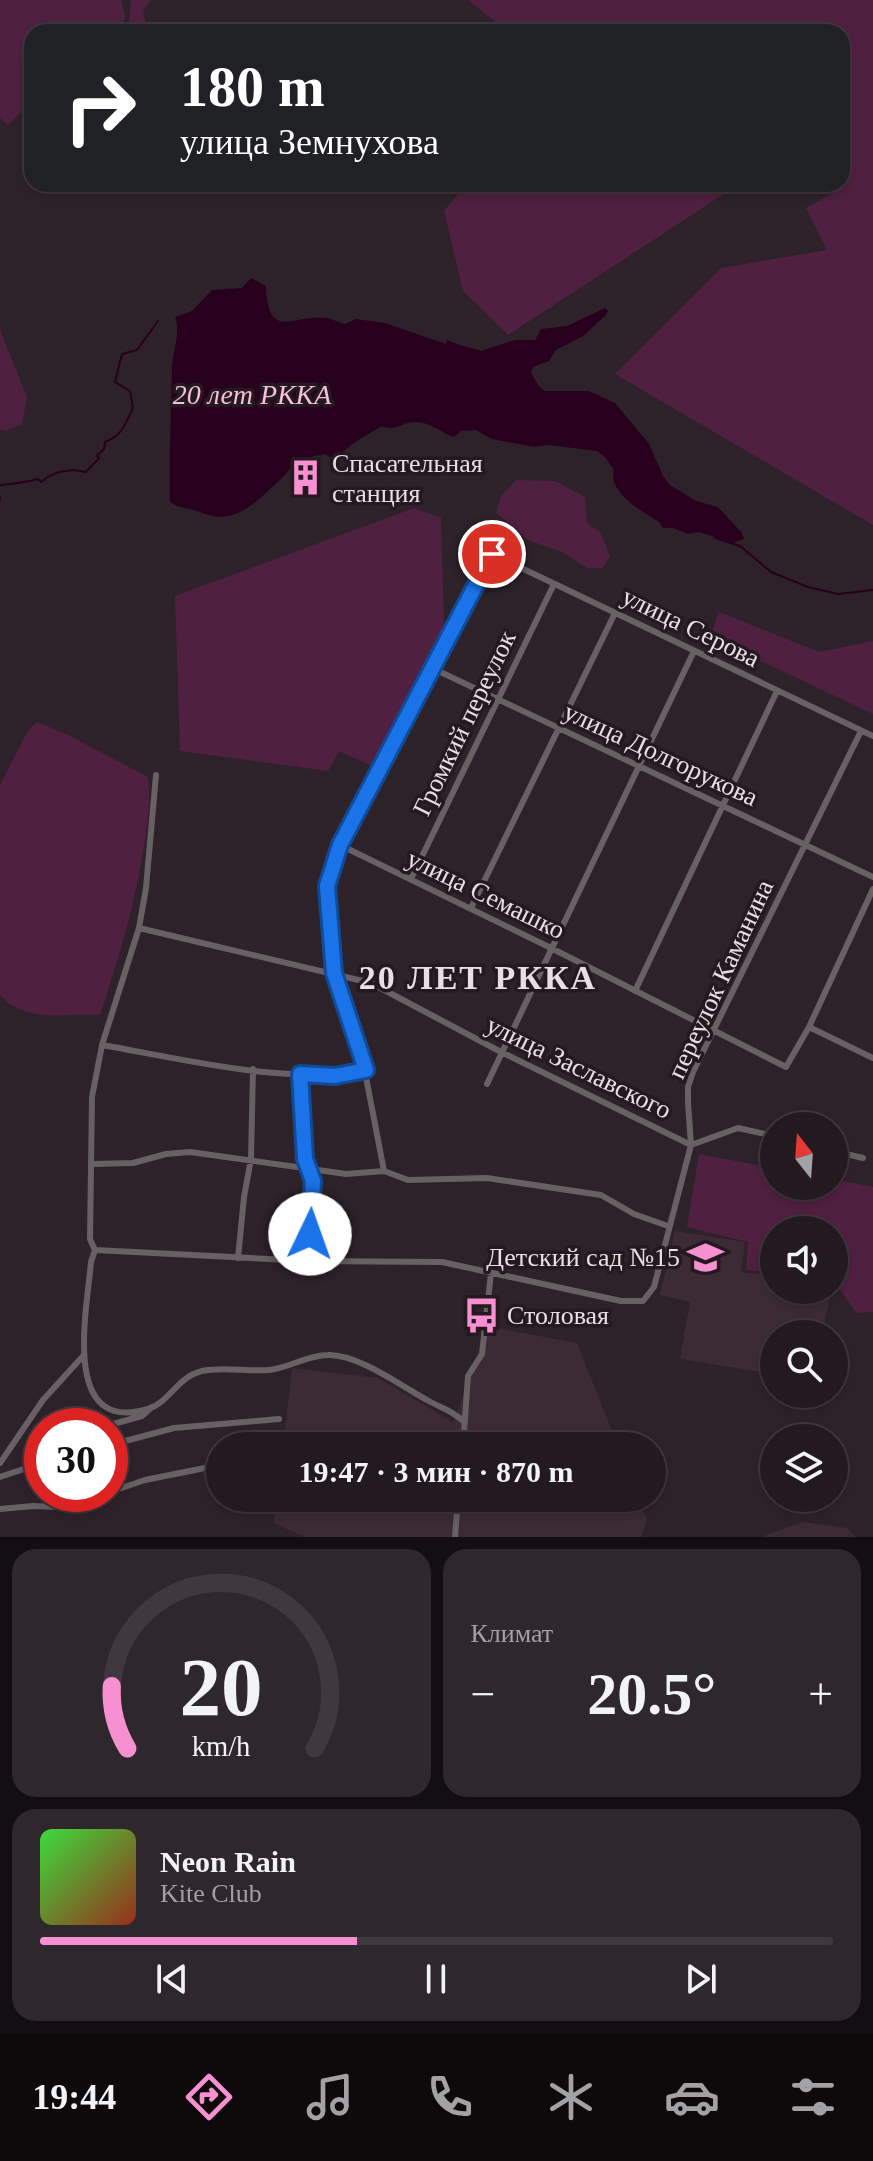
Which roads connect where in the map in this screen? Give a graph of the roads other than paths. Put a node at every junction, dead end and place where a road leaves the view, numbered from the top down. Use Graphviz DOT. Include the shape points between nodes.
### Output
graph roads {
  1 [pos="554,584"];
  2 [pos="615,613"];
  3 [pos="694,651"];
  4 [pos="432,668"];
  5 [pos="777,691"];
  6 [pos="497,699"];
  7 [pos="559,728"];
  8 [pos="861,731"];
  9 [pos="873,736"];
  10 [pos="640,766"];
  11 [pos="156,775"];
  12 [pos="723,806"];
  13 [pos="805,844"];
  14 [pos="340,845"];
  15 [pos="873,877"];
  16 [pos="411,879"];
  17 [pos="873,889"];
  18 [pos="471,908"];
  19 [pos="139,928"];
  20 [pos="553,949"];
  21 [pos="334,973"];
  22 [pos="635,991"];
  23 [pos="809,1027"];
  24 [pos="713,1032"];
  25 [pos="102,1045"];
  26 [pos="501,1052"];
  27 [pos="872,1055"];
  28 [pos="253,1069"];
  29 [pos="366,1070"];
  30 [pos="300,1074"];
  31 [pos="487,1084"];
  32 [pos="760,1133"];
  33 [pos="691,1145"];
  34 [pos="848,1154"];
  35 [pos="863,1158"];
  36 [pos="251,1159"];
  37 [pos="92,1164"];
  38 [pos="309,1169"];
  39 [pos="384,1171"];
  40 [pos="668,1226"];
  41 [pos="95,1250"];
  42 [pos="238,1258"];
  43 [pos="308,1261"];
  44 [pos="491,1273"];
  45 [pos="84,1355"];
  46 [pos="150,1409"];
  47 [pos="279,1419"];
  48 [pos="128,1420"];
  49 [pos="463,1421"];
  50 [pos="463,1432"];
  51 [pos="128,1440"];
  52 [pos="0,1463"];
  53 [pos="24,1468"];
  54 [pos="206,1468"];
  55 [pos="0,1477"];
  56 [pos="128,1486"];
  57 [pos="24,1507"];
  58 [pos="0,1509"];
  59 [pos="457,1512"];
  60 [pos="455,1537"];
  1 -- 2 [label="street, улица Серова"];
  1 -- 4 [label="street, улица Серова" via="492,554"];
  1 -- 6 [label="street, Громкий переулок"];
  2 -- 3 [label="street, улица Серова"];
  2 -- 7 [label="street"];
  3 -- 5 [label="street, улица Серова"];
  3 -- 10 [label="street"];
  4 -- 6 [label="street, улица Долгорукова"];
  4 -- 14 [label="street"];
  5 -- 8 [label="street, улица Серова"];
  5 -- 12 [label="street"];
  6 -- 7 [label="street, улица Долгорукова"];
  6 -- 16 [label="street, Громкий переулок"];
  7 -- 10 [label="street, улица Долгорукова"];
  7 -- 18 [label="street"];
  8 -- 9 [label="street, улица Серова"];
  8 -- 13 [label="street, переулок Каманина"];
  10 -- 12 [label="street, улица Долгорукова"];
  10 -- 20 [label="street"];
  11 -- 19 [label="street"];
  12 -- 13 [label="street, улица Долгорукова"];
  12 -- 22 [label="street"];
  13 -- 15 [label="street, улица Долгорукова"];
  13 -- 24 [label="street, переулок Каманина"];
  14 -- 16 [label="street, улица Семашко"];
  14 -- 21 [label="street" via="327,886"];
  16 -- 18 [label="street, улица Семашко"];
  17 -- 23 [label="street"];
  18 -- 20 [label="street, улица Семашко"];
  19 -- 21 [label="street, улица Заславского"];
  19 -- 25 [label="street"];
  20 -- 22 [label="street, улица Семашко"];
  20 -- 26 [label="street"];
  21 -- 26 [label="street, улица Заславского" via="371,983"];
  21 -- 29 [label="street"];
  22 -- 24 [label="street, улица Семашко"];
  23 -- 24 [label="street, улица Семашко" via="786,1067"];
  23 -- 27 [label="street"];
  24 -- 33 [label="street, переулок Каманина" via="688,1087"];
  25 -- 28 [label="street"];
  25 -- 37 [label="street" via="92,1097"];
  26 -- 31 [label="street"];
  26 -- 33 [label="street, улица Заславского"];
  28 -- 30 [label="street"];
  28 -- 36 [label="street"];
  29 -- 30 [label="street" via="335,1076"];
  29 -- 39 [label="street"];
  30 -- 38 [label="street"];
  32 -- 33 [label="street, улица Заславского" via="738,1128"];
  33 -- 40 [label="street, переулок Каманина"];
  34 -- 35 [label="street"];
  36 -- 37 [label="street" via="190,1152"];
  36 -- 38 [label="street"];
  36 -- 42 [label="street"];
  37 -- 41 [label="street" via="90,1239"];
  38 -- 39 [label="street" via="346,1174"];
  38 -- 43 [label="street" via="313,1181"];
  39 -- 40 [label="street" via="408,1180 487,1178 601,1195"];
  40 -- 44 [label="street, переулок Каманина" via="654,1287 643,1301"];
  41 -- 42 [label="street"];
  41 -- 45 [label="street"];
  42 -- 43 [label="street"];
  43 -- 44 [label="street" via="442,1262"];
  44 -- 49 [label="street" via="482,1354 468,1376"];
  45 -- 46 [label="street" via="89,1389 101,1405 117,1412"];
  45 -- 52 [label="street" via="43,1400"];
  46 -- 48 [label="street"];
  46 -- 49 [label="street" via="183,1378 203,1371 270,1370 330,1354 408,1387"];
  47 -- 51 [label="street" via="174,1428"];
  49 -- 50 [label="street"];
  53 -- 55 [label="street"];
  54 -- 56 [label="street"];
  57 -- 58 [label="street"];
  59 -- 60 [label="street"];
}
